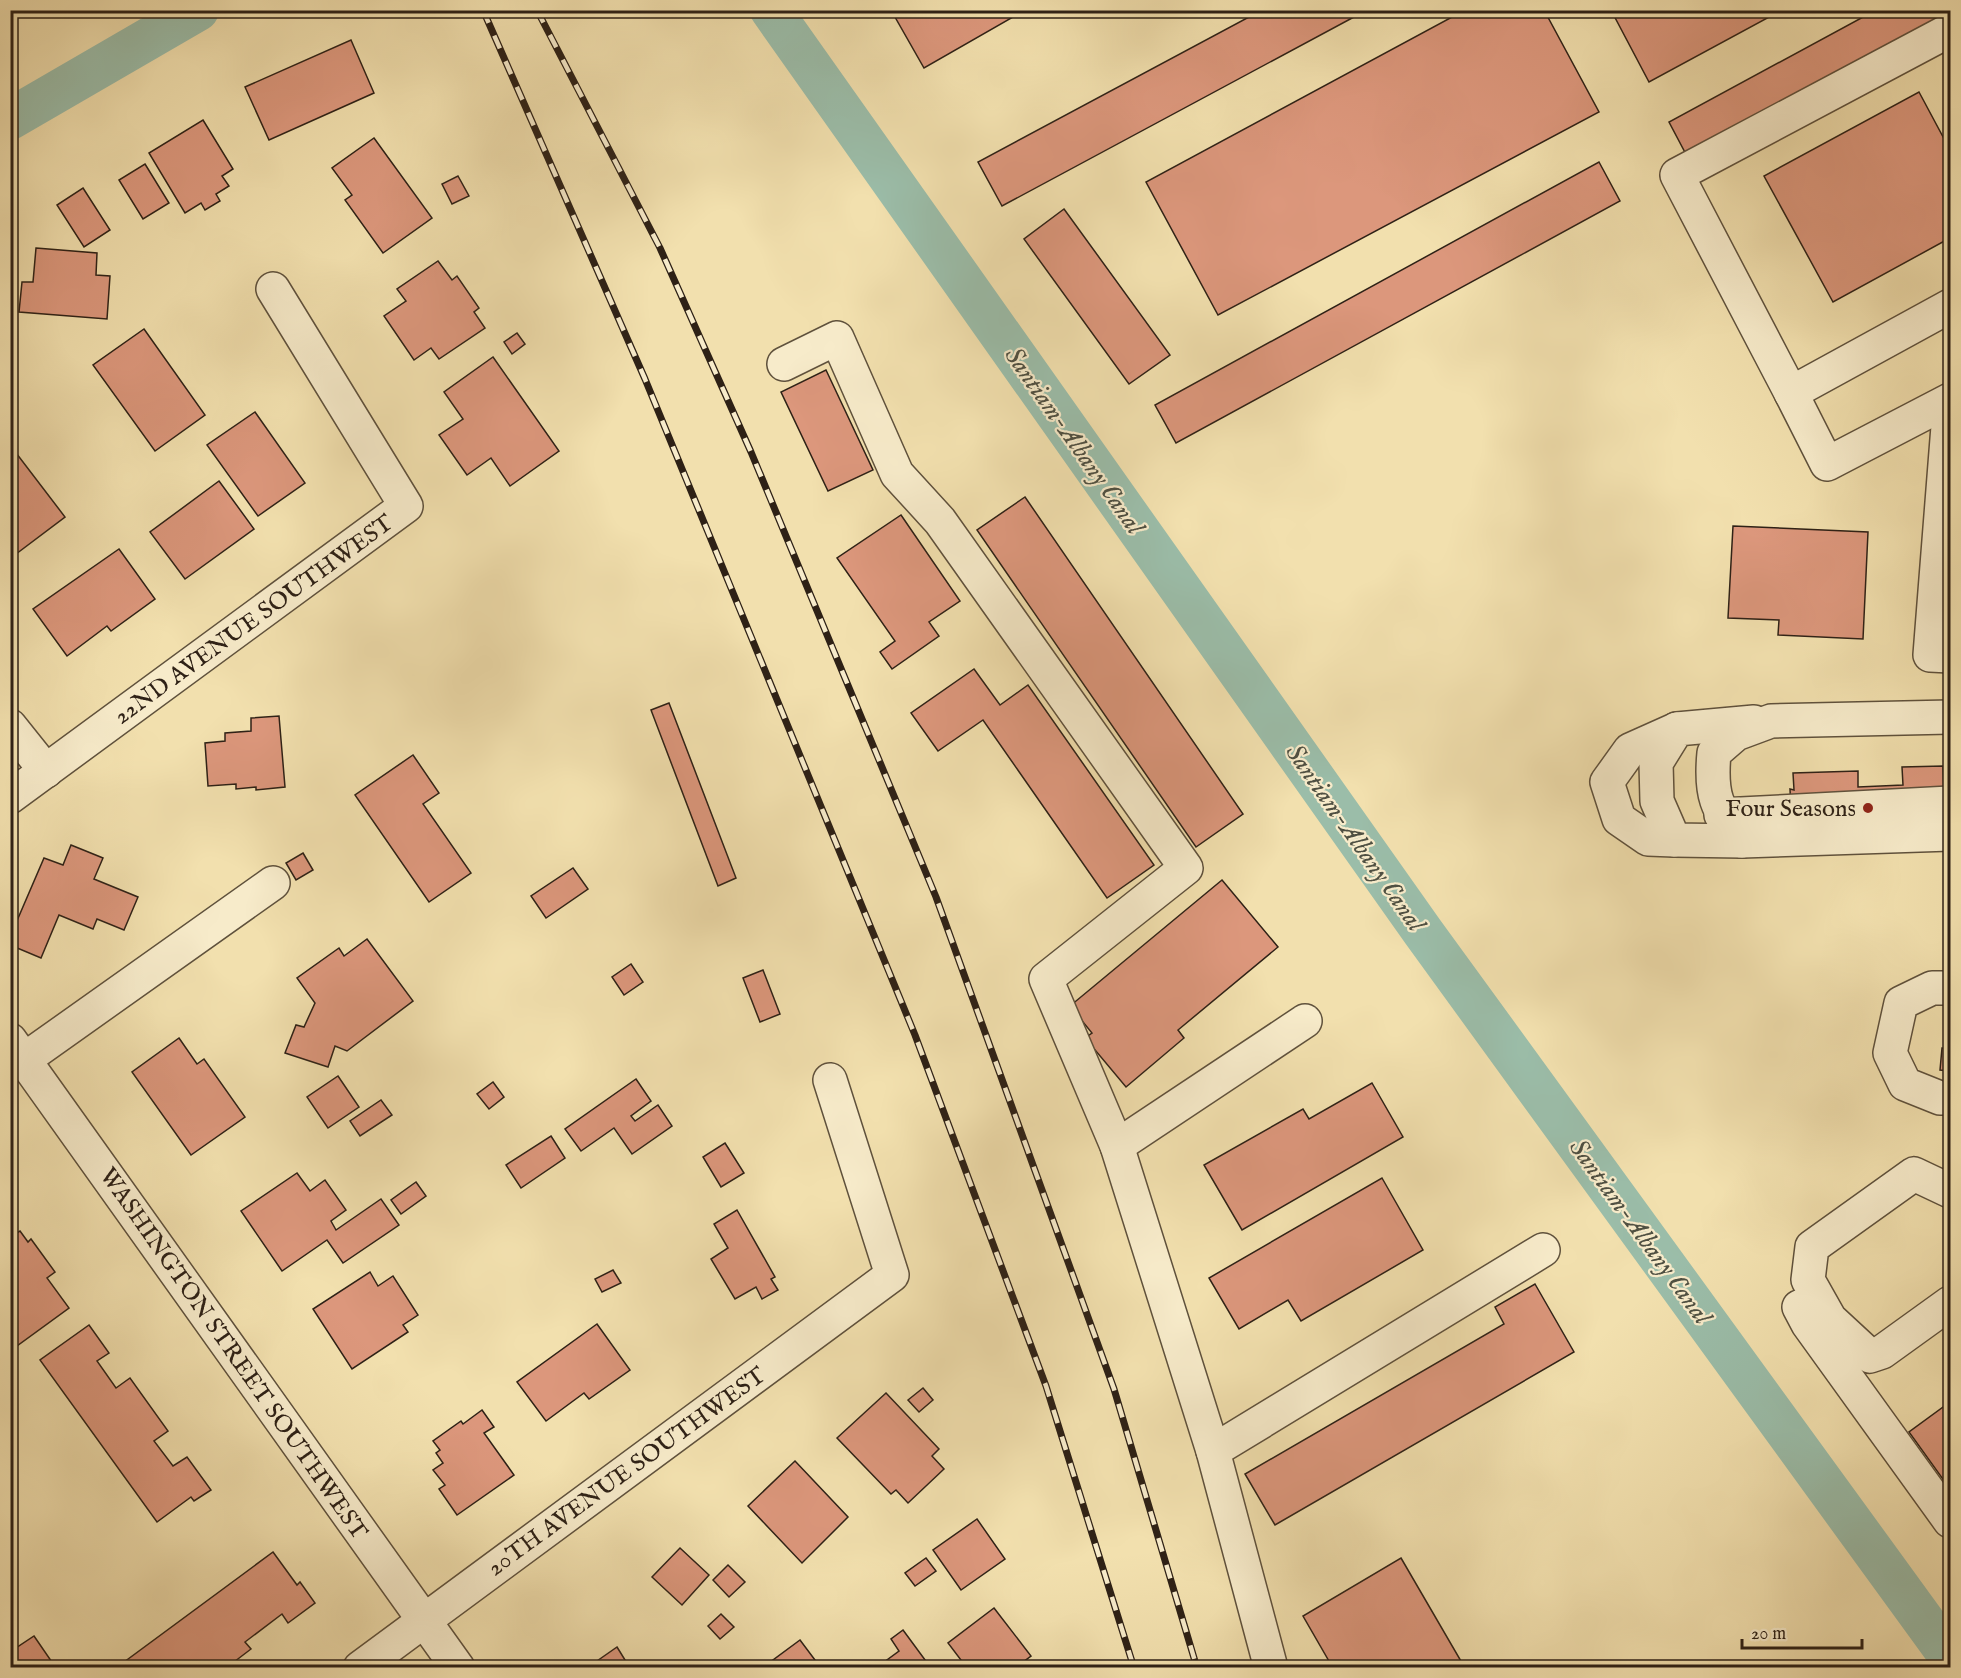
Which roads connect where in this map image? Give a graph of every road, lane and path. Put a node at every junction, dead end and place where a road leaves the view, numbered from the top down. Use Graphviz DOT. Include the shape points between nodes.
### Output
graph roads {
  1 [pos="1950,30"];
  2 [pos="273,289"];
  3 [pos="1950,306"];
  4 [pos="784,364"];
  5 [pos="1791,393"];
  6 [pos="1950,401"];
  7 [pos="1950,656"];
  8 [pos="1950,717"];
  9 [pos="1771,721"];
  10 [pos="10,726"];
  11 [pos="1677,729"];
  12 [pos="46,771"];
  13 [pos="10,797"];
  14 [pos="1950,803"];
  15 [pos="1721,815"];
  16 [pos="1950,834"];
  17 [pos="1674,840"];
  18 [pos="1742,841"];
  19 [pos="273,883"];
  20 [pos="1950,988"];
  21 [pos="1305,1021"];
  22 [pos="18,1050"];
  23 [pos="830,1080"];
  24 [pos="1950,1098"];
  25 [pos="1117,1146"];
  26 [pos="1943,1183"];
  27 [pos="1812,1247"];
  28 [pos="1543,1250"];
  29 [pos="1950,1303"];
  30 [pos="1213,1451"];
  31 [pos="1950,1521"];
  32 [pos="424,1620"];
  33 [pos="360,1668"];
  34 [pos="458,1668"];
  35 [pos="1271,1668"];
  1 -- 5 [label="street" via="1677,175"];
  2 -- 12 [label="street, 22ND AVENUE SOUTHWEST" via="406,506"];
  3 -- 5 [label="street"];
  4 -- 25 [label="street" via="837,338 897,474 939,520 1186,868 1046,979"];
  5 -- 6 [label="street" via="1827,464"];
  6 -- 7 [label="street" via="1930,655"];
  8 -- 9 [label="street"];
  9 -- 11 [label="street"];
  9 -- 15 [label="street" via="1736,734 1714,753 1711,783"];
  10 -- 12 [label="street"];
  11 -- 17 [label="street" via="1656,763 1658,801"];
  11 -- 17 [label="street" via="1630,750 1607,782 1619,819 1648,839"];
  12 -- 13 [label="street, 22ND AVENUE SOUTHWEST"];
  14 -- 15 [label="street"];
  15 -- 18 [label="street"];
  16 -- 18 [label="street"];
  17 -- 18 [label="street"];
  19 -- 22 [label="street"];
  20 -- 24 [label="street" via="1932,988 1901,1003 1890,1053 1905,1084"];
  21 -- 25 [label="street"];
  22 -- 32 [label="street, WASHINGTON STREET SOUTHWEST"];
  23 -- 32 [label="street, 20TH AVENUE SOUTHWEST" via="892,1275"];
  25 -- 30 [label="street"];
  26 -- 27 [label="street" via="1914,1174"];
  27 -- 29 [label="street" via="1808,1280 1830,1319 1870,1356 1882,1352"];
  27 -- 31 [label="street" via="1789,1256 1785,1280 1808,1324"];
  28 -- 30 [label="street"];
  30 -- 35 [label="street"];
  32 -- 33 [label="street, 20TH AVENUE SOUTHWEST"];
  32 -- 34 [label="street, WASHINGTON STREET SOUTHWEST"];
}
